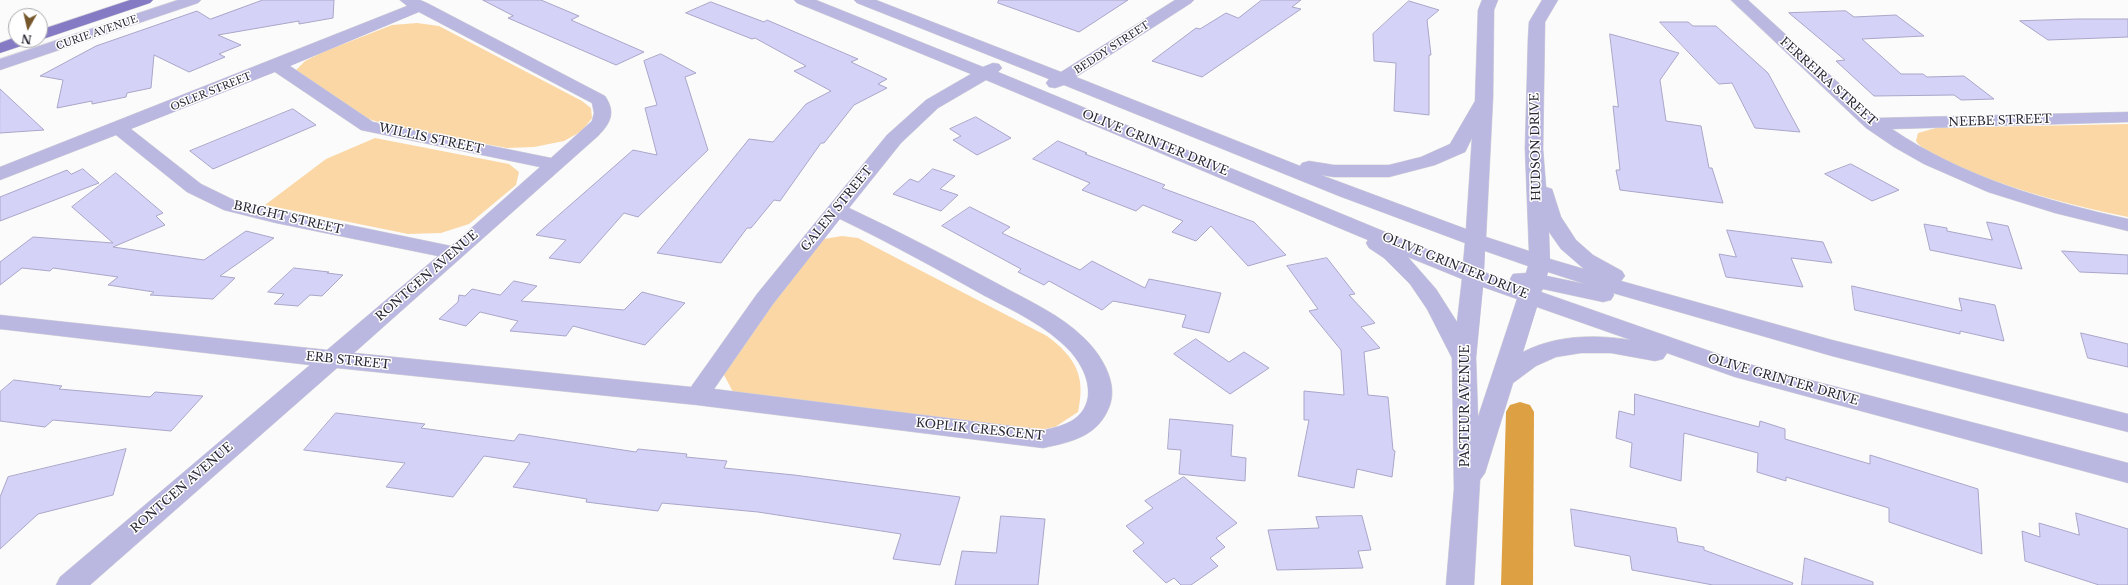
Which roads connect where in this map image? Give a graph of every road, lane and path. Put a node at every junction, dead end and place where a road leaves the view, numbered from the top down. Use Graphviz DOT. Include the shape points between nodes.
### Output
graph roads {
  1 [pos="103,0"];
  2 [pos="145,0"];
  3 [pos="193,0"];
  4 [pos="802,0"];
  5 [pos="862,0"];
  6 [pos="1186,0"];
  7 [pos="1490,0"];
  8 [pos="1550,0"];
  9 [pos="1739,0"];
  10 [pos="414,3"];
  11 [pos="48,18"];
  12 [pos="48,32"];
  13 [pos="1011,58"];
  14 [pos="0,65"];
  15 [pos="277,65"];
  16 [pos="984,73"];
  17 [pos="1064,78"];
  18 [pos="1037,94"];
  19 [pos="1484,98"];
  20 [pos="2128,117"];
  21 [pos="1872,124"];
  22 [pos="119,128"];
  23 [pos="1534,149"];
  24 [pos="1274,163"];
  25 [pos="554,164"];
  26 [pos="0,174"];
  27 [pos="1317,209"];
  28 [pos="836,210"];
  29 [pos="2128,224"];
  30 [pos="1474,240"];
  31 [pos="455,253"];
  32 [pos="1473,276"];
  33 [pos="1535,279"];
  34 [pos="0,322"];
  35 [pos="1804,342"];
  36 [pos="1464,358"];
  37 [pos="332,359"];
  38 [pos="1734,369"];
  39 [pos="1502,379"];
  40 [pos="697,396"];
  41 [pos="2128,423"];
  42 [pos="2128,473"];
  43 [pos="1467,489"];
  44 [pos="70,585"];
  45 [pos="1460,585"];
  1 -- 11 [label="main road"];
  2 -- 12 [label="main road, CURIE AVENUE"];
  3 -- 14 [label="street, CURIE AVENUE"];
  4 -- 16 [label="street, OLIVE GRINTER DRIVE"];
  5 -- 13 [label="street, OLIVE GRINTER DRIVE"];
  6 -- 17 [label="street, BEDDY STREET"];
  7 -- 19 [label="street" via="1486,10"];
  8 -- 23 [label="street, HUDSON DRIVE" via="1537,22"];
  9 -- 21 [label="street, FERREIRA STREET"];
  10 -- 15 [label="street, OSLER STREET"];
  10 -- 25 [label="street, RONTGEN AVENUE" via="599,100 604,112 599,124"];
  13 -- 16 [label="street, GALEN STREET"];
  13 -- 17 [label="street, OLIVE GRINTER DRIVE"];
  15 -- 22 [label="street, OSLER STREET"];
  15 -- 25 [label="street, WILLIS STREET" via="367,126"];
  16 -- 18 [label="street, OLIVE GRINTER DRIVE"];
  16 -- 28 [label="street, GALEN STREET" via="932,104 915,119 894,139"];
  17 -- 18 [label="street, BEDDY STREET"];
  17 -- 24 [label="street, OLIVE GRINTER DRIVE"];
  18 -- 27 [label="street, OLIVE GRINTER DRIVE"];
  19 -- 24 [label="street" via="1458,148 1428,161 1389,171 1334,171"];
  19 -- 30 [label="street"];
  20 -- 21 [label="street, NEEBE STREET"];
  21 -- 29 [label="street, FERREIRA STREET" via="1907,147 1952,170 2015,195 2094,218"];
  22 -- 26 [label="street, OSLER STREET"];
  22 -- 31 [label="street, BRIGHT STREET" via="194,188 231,206"];
  23 -- 33 [label="street, HUDSON DRIVE"];
  23 -- 35 [label="street" via="1551,217 1574,252 1605,272"];
  24 -- 30 [label="street, OLIVE GRINTER DRIVE"];
  25 -- 31 [label="street, RONTGEN AVENUE"];
  27 -- 32 [label="street, OLIVE GRINTER DRIVE"];
  27 -- 36 [label="street" via="1383,247 1413,274 1434,300"];
  28 -- 40 [label="street, GALEN STREET" via="765,299"];
  28 -- 40 [label="street, KOPLIK CRESCENT" via="903,241 1032,313 1072,339 1093,367 1099,382 1100,397 1097,411 1079,430 1043,439"];
  30 -- 32 [label="street"];
  30 -- 33 [label="street, OLIVE GRINTER DRIVE"];
  31 -- 37 [label="street, RONTGEN AVENUE"];
  32 -- 33 [label="street, OLIVE GRINTER DRIVE"];
  32 -- 36 [label="street, PASTEUR AVENUE"];
  33 -- 35 [label="street"];
  33 -- 38 [label="street, OLIVE GRINTER DRIVE"];
  33 -- 39 [label="street, PASTEUR AVENUE"];
  34 -- 37 [label="street, ERB STREET"];
  35 -- 41 [label="street"];
  36 -- 43 [label="street, PASTEUR AVENUE"];
  37 -- 40 [label="street, ERB STREET"];
  37 -- 44 [label="street, RONTGEN AVENUE"];
  38 -- 39 [label="street" via="1618,345 1569,345 1536,355"];
  38 -- 42 [label="street, OLIVE GRINTER DRIVE"];
  39 -- 43 [label="street, PASTEUR AVENUE"];
  43 -- 45 [label="street, PASTEUR AVENUE"];
}
